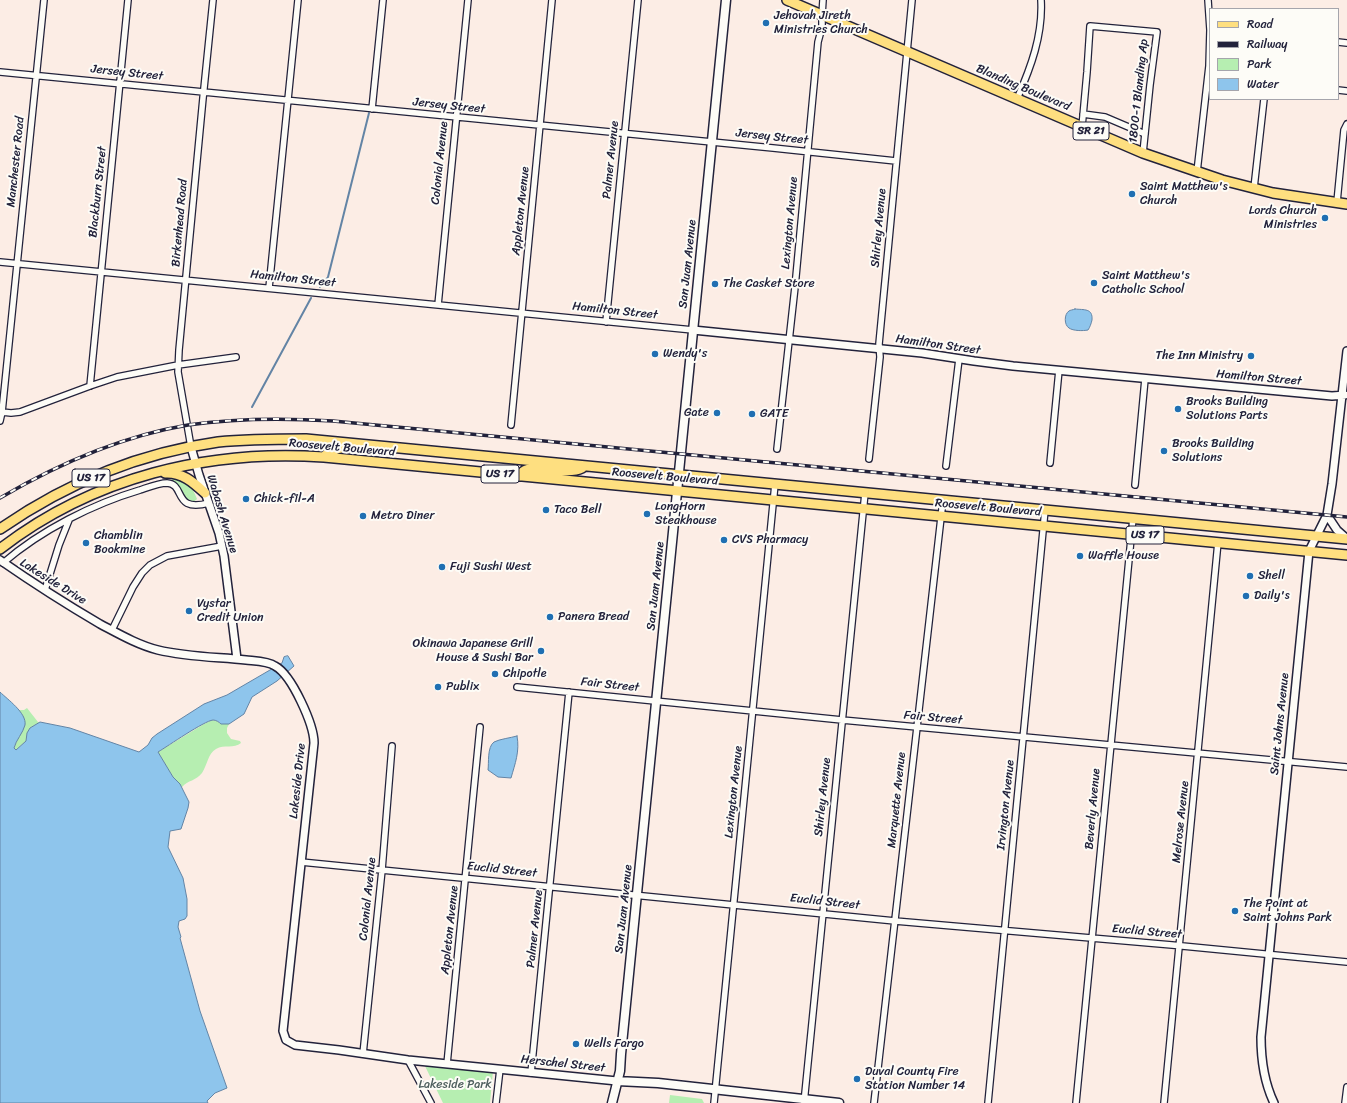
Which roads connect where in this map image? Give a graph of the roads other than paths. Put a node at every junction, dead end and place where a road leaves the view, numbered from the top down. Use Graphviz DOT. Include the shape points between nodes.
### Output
graph roads {
  1 [pos="44,0"];
  2 [pos="128,0"];
  3 [pos="213,0"];
  4 [pos="298,0"];
  5 [pos="383,0"];
  6 [pos="468,0"];
  7 [pos="552,0"];
  8 [pos="638,0"];
  9 [pos="726,0"];
  10 [pos="787,0"];
  11 [pos="823,0"];
  12 [pos="912,0"];
  13 [pos="1041,0"];
  14 [pos="1208,0"];
  15 [pos="822,15"];
  16 [pos="1209,15"];
  17 [pos="907,51"];
  18 [pos="1209,66"];
  19 [pos="0,72"];
  20 [pos="36,75"];
  21 [pos="119,84"];
  22 [pos="204,91"];
  23 [pos="1017,99"];
  24 [pos="1264,100"];
  25 [pos="288,101"];
  26 [pos="372,109"];
  27 [pos="1083,114"];
  28 [pos="456,117"];
  29 [pos="1347,124"];
  30 [pos="540,125"];
  31 [pos="1082,127"];
  32 [pos="624,134"];
  33 [pos="1145,134"];
  34 [pos="712,142"];
  35 [pos="808,151"];
  36 [pos="1143,153"];
  37 [pos="896,161"];
  38 [pos="1197,172"];
  39 [pos="1254,188"];
  40 [pos="1337,202"];
  41 [pos="1347,204"];
  42 [pos="0,262"];
  43 [pos="16,263"];
  44 [pos="101,272"];
  45 [pos="185,280"];
  46 [pos="269,288"];
  47 [pos="438,305"];
  48 [pos="522,313"];
  49 [pos="606,322"];
  50 [pos="693,330"];
  51 [pos="788,340"];
  52 [pos="879,348"];
  53 [pos="1347,351"];
  54 [pos="236,357"];
  55 [pos="959,359"];
  56 [pos="178,365"];
  57 [pos="1059,370"];
  58 [pos="1145,379"];
  59 [pos="90,386"];
  60 [pos="1344,395"];
  61 [pos="2,412"];
  62 [pos="0,421"];
  63 [pos="511,425"];
  64 [pos="306,439"];
  65 [pos="361,445"];
  66 [pos="191,447"];
  67 [pos="777,448"];
  68 [pos="324,457"];
  69 [pos="869,459"];
  70 [pos="196,463"];
  71 [pos="1050,463"];
  72 [pos="587,466"];
  73 [pos="946,466"];
  74 [pos="154,473"];
  75 [pos="679,475"];
  76 [pos="519,476"];
  77 [pos="775,484"];
  78 [pos="1135,485"];
  79 [pos="677,491"];
  80 [pos="205,493"];
  81 [pos="865,493"];
  82 [pos="773,500"];
  83 [pos="943,500"];
  84 [pos="208,503"];
  85 [pos="862,508"];
  86 [pos="1045,510"];
  87 [pos="1327,515"];
  88 [pos="941,516"];
  89 [pos="1133,518"];
  90 [pos="69,520"];
  91 [pos="1044,525"];
  92 [pos="0,529"];
  93 [pos="1131,534"];
  94 [pos="1317,536"];
  95 [pos="1347,538"];
  96 [pos="1218,542"];
  97 [pos="3,546"];
  98 [pos="222,546"];
  99 [pos="1309,551"];
  100 [pos="1347,555"];
  101 [pos="2,561"];
  102 [pos="45,590"];
  103 [pos="112,630"];
  104 [pos="237,659"];
  105 [pos="517,686"];
  106 [pos="569,692"];
  107 [pos="656,701"];
  108 [pos="753,711"];
  109 [pos="842,720"];
  110 [pos="480,727"];
  111 [pos="916,727"];
  112 [pos="1024,737"];
  113 [pos="1111,745"];
  114 [pos="392,746"];
  115 [pos="1198,754"];
  116 [pos="1288,762"];
  117 [pos="1347,767"];
  118 [pos="301,862"];
  119 [pos="382,870"];
  120 [pos="466,878"];
  121 [pos="550,886"];
  122 [pos="637,895"];
  123 [pos="734,905"];
  124 [pos="822,913"];
  125 [pos="895,921"];
  126 [pos="1005,930"];
  127 [pos="1092,938"];
  128 [pos="1179,946"];
  129 [pos="1269,955"];
  130 [pos="1347,962"];
  131 [pos="286,1040"];
  132 [pos="363,1054"];
  133 [pos="408,1060"];
  134 [pos="448,1064"];
  135 [pos="500,1069"];
  136 [pos="531,1073"];
  137 [pos="617,1081"];
  138 [pos="1347,1087"];
  139 [pos="715,1089"];
  140 [pos="804,1101"];
  141 [pos="431,1103"];
  142 [pos="496,1103"];
  143 [pos="612,1103"];
  144 [pos="714,1103"];
  145 [pos="839,1103"];
  146 [pos="874,1103"];
  147 [pos="988,1103"];
  148 [pos="1076,1103"];
  149 [pos="1164,1103"];
  150 [pos="1274,1103"];
  151 [pos="1346,1103"];
  1 -- 20 [label="street, Manchester Road"];
  2 -- 21 [label="street, Blackburn Street"];
  3 -- 22 [label="street, Birkenhead Road"];
  4 -- 25 [label="street"];
  5 -- 26 [label="street"];
  6 -- 28 [label="street, Colonial Avenue"];
  7 -- 30 [label="street, Appleton Avenue"];
  8 -- 32 [label="street, Palmer Avenue"];
  9 -- 34 [label="main road, San Juan Avenue"];
  10 -- 15 [label="main road, Blanding Boulevard / SR 21"];
  11 -- 15 [label="street, Lexington Avenue"];
  12 -- 17 [label="street, Shirley Avenue"];
  13 -- 23 [label="street" via="1039,38"];
  14 -- 16 [label="street"];
  15 -- 17 [label="main road, Blanding Boulevard / SR 21"];
  15 -- 35 [label="street, Lexington Avenue"];
  17 -- 23 [label="main road, Blanding Boulevard / SR 21"];
  17 -- 37 [label="street, Shirley Avenue"];
  18 -- 38 [label="street"];
  19 -- 20 [label="street, Jersey Street"];
  20 -- 21 [label="street, Jersey Street"];
  20 -- 43 [label="street, Manchester Road"];
  21 -- 22 [label="street, Jersey Street"];
  21 -- 44 [label="street, Blackburn Street"];
  22 -- 25 [label="street, Jersey Street"];
  22 -- 45 [label="street, Birkenhead Road"];
  23 -- 31 [label="main road, Blanding Boulevard / SR 21"];
  24 -- 39 [label="street"];
  25 -- 26 [label="street, Jersey Street"];
  25 -- 46 [label="street"];
  26 -- 28 [label="street, Jersey Street"];
  27 -- 31 [label="street, 1800-1 Blanding Ap"];
  27 -- 33 [label="street" via="1105,117"];
  27 -- 33 [label="street, 1800-1 Blanding Ap" via="1090,26 1157,32"];
  28 -- 30 [label="street, Jersey Street"];
  28 -- 47 [label="street, Colonial Avenue"];
  29 -- 40 [label="street" via="1344,130"];
  30 -- 32 [label="street, Jersey Street"];
  30 -- 48 [label="street, Appleton Avenue"];
  31 -- 36 [label="main road, Blanding Boulevard / SR 21"];
  32 -- 34 [label="street, Jersey Street"];
  32 -- 49 [label="street, Palmer Avenue"];
  33 -- 36 [label="street, 1800-1 Blanding Ap"];
  34 -- 35 [label="street, Jersey Street"];
  34 -- 50 [label="main road, San Juan Avenue"];
  35 -- 37 [label="street, Jersey Street"];
  35 -- 51 [label="street, Lexington Avenue"];
  36 -- 38 [label="main road, Blanding Boulevard / SR 21"];
  37 -- 52 [label="street, Shirley Avenue"];
  38 -- 39 [label="main road, Blanding Boulevard / SR 21"];
  39 -- 40 [label="main road, Blanding Boulevard / SR 21"];
  40 -- 41 [label="main road, Blanding Boulevard / SR 21"];
  42 -- 43 [label="street, Hamilton Street"];
  43 -- 44 [label="street, Hamilton Street"];
  43 -- 61 [label="street, Manchester Road"];
  44 -- 45 [label="street, Hamilton Street"];
  44 -- 59 [label="street, Blackburn Street"];
  45 -- 46 [label="street, Hamilton Street"];
  45 -- 56 [label="street, Birkenhead Road"];
  46 -- 47 [label="street, Hamilton Street"];
  47 -- 48 [label="street, Hamilton Street"];
  48 -- 49 [label="street, Hamilton Street"];
  48 -- 63 [label="street, Appleton Avenue"];
  49 -- 50 [label="street, Hamilton Street"];
  50 -- 51 [label="street, Hamilton Street"];
  50 -- 75 [label="main road, San Juan Avenue"];
  51 -- 52 [label="street, Hamilton Street"];
  51 -- 67 [label="street, Lexington Avenue"];
  52 -- 55 [label="street, Hamilton Street"];
  52 -- 69 [label="street, Shirley Avenue"];
  53 -- 60 [label="street, Saint Johns Avenue"];
  54 -- 56 [label="street"];
  55 -- 57 [label="street, Hamilton Street"];
  55 -- 73 [label="street"];
  56 -- 59 [label="street"];
  56 -- 66 [label="street, Birkenhead Road"];
  57 -- 58 [label="street, Hamilton Street"];
  57 -- 71 [label="street"];
  58 -- 60 [label="street, Hamilton Street"];
  58 -- 78 [label="street"];
  59 -- 61 [label="street" via="20,412"];
  60 -- 87 [label="street, Saint Johns Avenue"];
  61 -- 62 [label="street, Manchester Road"];
  64 -- 65 [label="main road, Roosevelt Boulevard / US 17"];
  64 -- 66 [label="main road, Roosevelt Boulevard / US 17" via="218,442"];
  64 -- 68 [label="main road" via="318,448"];
  65 -- 68 [label="main road" via="332,450"];
  65 -- 72 [label="main road, Roosevelt Boulevard / US 17"];
  66 -- 70 [label="street, Wabash Avenue"];
  66 -- 92 [label="main road, Roosevelt Boulevard / US 17" via="148,457 98,475 52,497"];
  68 -- 70 [label="main road, Roosevelt Boulevard / US 17" via="278,455 225,458"];
  68 -- 76 [label="main road, Roosevelt Boulevard / US 17"];
  70 -- 74 [label="main road, Roosevelt Boulevard / US 17"];
  70 -- 80 [label="street, Wabash Avenue"];
  72 -- 75 [label="main road, Roosevelt Boulevard / US 17"];
  72 -- 76 [label="main road" via="568,471 524,470"];
  74 -- 80 [label="main road" via="179,474"];
  74 -- 97 [label="main road, Roosevelt Boulevard / US 17" via="107,487 81,499"];
  75 -- 77 [label="main road, Roosevelt Boulevard / US 17"];
  75 -- 79 [label="main road, San Juan Avenue"];
  76 -- 79 [label="main road, Roosevelt Boulevard / US 17"];
  77 -- 81 [label="main road, Roosevelt Boulevard / US 17"];
  77 -- 82 [label="street, Lexington Avenue"];
  79 -- 82 [label="main road, Roosevelt Boulevard / US 17"];
  79 -- 107 [label="main road, San Juan Avenue"];
  80 -- 84 [label="street, Wabash Avenue"];
  81 -- 83 [label="main road, Roosevelt Boulevard / US 17"];
  81 -- 85 [label="street, Shirley Avenue"];
  82 -- 85 [label="main road, Roosevelt Boulevard / US 17"];
  82 -- 108 [label="street, Lexington Avenue"];
  83 -- 86 [label="main road, Roosevelt Boulevard / US 17"];
  83 -- 88 [label="street, Marquette Avenue"];
  84 -- 90 [label="street" via="185,503 175,487 165,483 118,496"];
  84 -- 98 [label="street, Wabash Avenue"];
  85 -- 88 [label="main road, Roosevelt Boulevard / US 17"];
  85 -- 109 [label="street, Shirley Avenue"];
  86 -- 89 [label="main road, Roosevelt Boulevard / US 17"];
  86 -- 91 [label="street, Irvington Avenue"];
  87 -- 94 [label="street, Saint Johns Avenue"];
  87 -- 95 [label="street" via="1337,530"];
  88 -- 91 [label="main road, Roosevelt Boulevard / US 17"];
  88 -- 111 [label="street, Marquette Avenue"];
  89 -- 93 [label="street, Beverly Avenue"];
  89 -- 94 [label="main road, Roosevelt Boulevard / US 17"];
  90 -- 101 [label="street"];
  90 -- 102 [label="street"];
  91 -- 93 [label="main road, Roosevelt Boulevard / US 17"];
  91 -- 112 [label="street, Irvington Avenue"];
  93 -- 96 [label="main road, Roosevelt Boulevard / US 17"];
  93 -- 113 [label="street, Beverly Avenue"];
  94 -- 95 [label="main road, Roosevelt Boulevard / US 17"];
  94 -- 99 [label="street, Saint Johns Avenue"];
  96 -- 99 [label="main road, Roosevelt Boulevard / US 17"];
  96 -- 115 [label="street, Melrose Avenue"];
  98 -- 103 [label="street" via="167,556 150,565 142,573"];
  98 -- 104 [label="street, Wabash Avenue"];
  99 -- 100 [label="main road, Roosevelt Boulevard / US 17"];
  99 -- 116 [label="street, Saint Johns Avenue"];
  101 -- 102 [label="street, Lakeside Drive"];
  102 -- 103 [label="street, Lakeside Drive"];
  103 -- 104 [label="street, Lakeside Drive" via="158,650 192,656"];
  104 -- 118 [label="street, Lakeside Drive" via="277,667 296,692 311,725 314,735"];
  105 -- 106 [label="street, Fair Street"];
  106 -- 107 [label="street, Fair Street"];
  106 -- 121 [label="street, Palmer Avenue"];
  107 -- 108 [label="street, Fair Street"];
  107 -- 122 [label="main road, San Juan Avenue"];
  108 -- 109 [label="street, Fair Street"];
  108 -- 123 [label="street, Lexington Avenue"];
  109 -- 111 [label="street, Fair Street"];
  109 -- 124 [label="street, Shirley Avenue"];
  110 -- 120 [label="street, Appleton Avenue"];
  111 -- 112 [label="street, Fair Street"];
  111 -- 125 [label="street, Marquette Avenue"];
  112 -- 113 [label="street, Fair Street"];
  112 -- 126 [label="street, Irvington Avenue"];
  113 -- 115 [label="street, Fair Street"];
  113 -- 127 [label="street, Beverly Avenue"];
  114 -- 119 [label="street, Colonial Avenue"];
  115 -- 116 [label="street, Fair Street"];
  115 -- 128 [label="street, Melrose Avenue"];
  116 -- 117 [label="street, Fair Street"];
  116 -- 129 [label="street, Saint Johns Avenue"];
  118 -- 119 [label="street, Euclid Street"];
  118 -- 131 [label="street, Lakeside Drive" via="283,1031"];
  119 -- 120 [label="street, Euclid Street"];
  119 -- 132 [label="street, Colonial Avenue"];
  120 -- 121 [label="street, Euclid Street"];
  120 -- 134 [label="street, Appleton Avenue"];
  121 -- 122 [label="street, Euclid Street"];
  121 -- 136 [label="street, Palmer Avenue"];
  122 -- 123 [label="street, Euclid Street"];
  122 -- 137 [label="main road, San Juan Avenue"];
  123 -- 124 [label="street, Euclid Street"];
  123 -- 139 [label="street, Lexington Avenue"];
  124 -- 125 [label="street, Euclid Street"];
  124 -- 140 [label="street, Shirley Avenue"];
  125 -- 126 [label="street, Euclid Street"];
  125 -- 146 [label="street, Marquette Avenue"];
  126 -- 127 [label="street, Euclid Street"];
  126 -- 147 [label="street, Irvington Avenue"];
  127 -- 128 [label="street, Euclid Street"];
  127 -- 148 [label="street, Beverly Avenue"];
  128 -- 129 [label="street, Euclid Street"];
  128 -- 149 [label="street, Melrose Avenue"];
  129 -- 130 [label="street, Euclid Street"];
  129 -- 150 [label="street, Saint Johns Avenue" via="1261,1054 1268,1091"];
  131 -- 132 [label="street, Herschel Street" via="295,1045"];
  132 -- 133 [label="street, Herschel Street"];
  133 -- 134 [label="street, Herschel Street"];
  133 -- 141 [label="street"];
  134 -- 135 [label="street, Herschel Street"];
  135 -- 136 [label="street, Herschel Street"];
  135 -- 142 [label="street"];
  136 -- 137 [label="street, Herschel Street"];
  137 -- 139 [label="main road, Herschel Street"];
  137 -- 143 [label="main road, San Juan Avenue"];
  138 -- 151 [label="street"];
  139 -- 140 [label="main road, Herschel Street"];
  139 -- 144 [label="street, Lexington Avenue"];
  140 -- 145 [label="main road, Herschel Street"];
}
